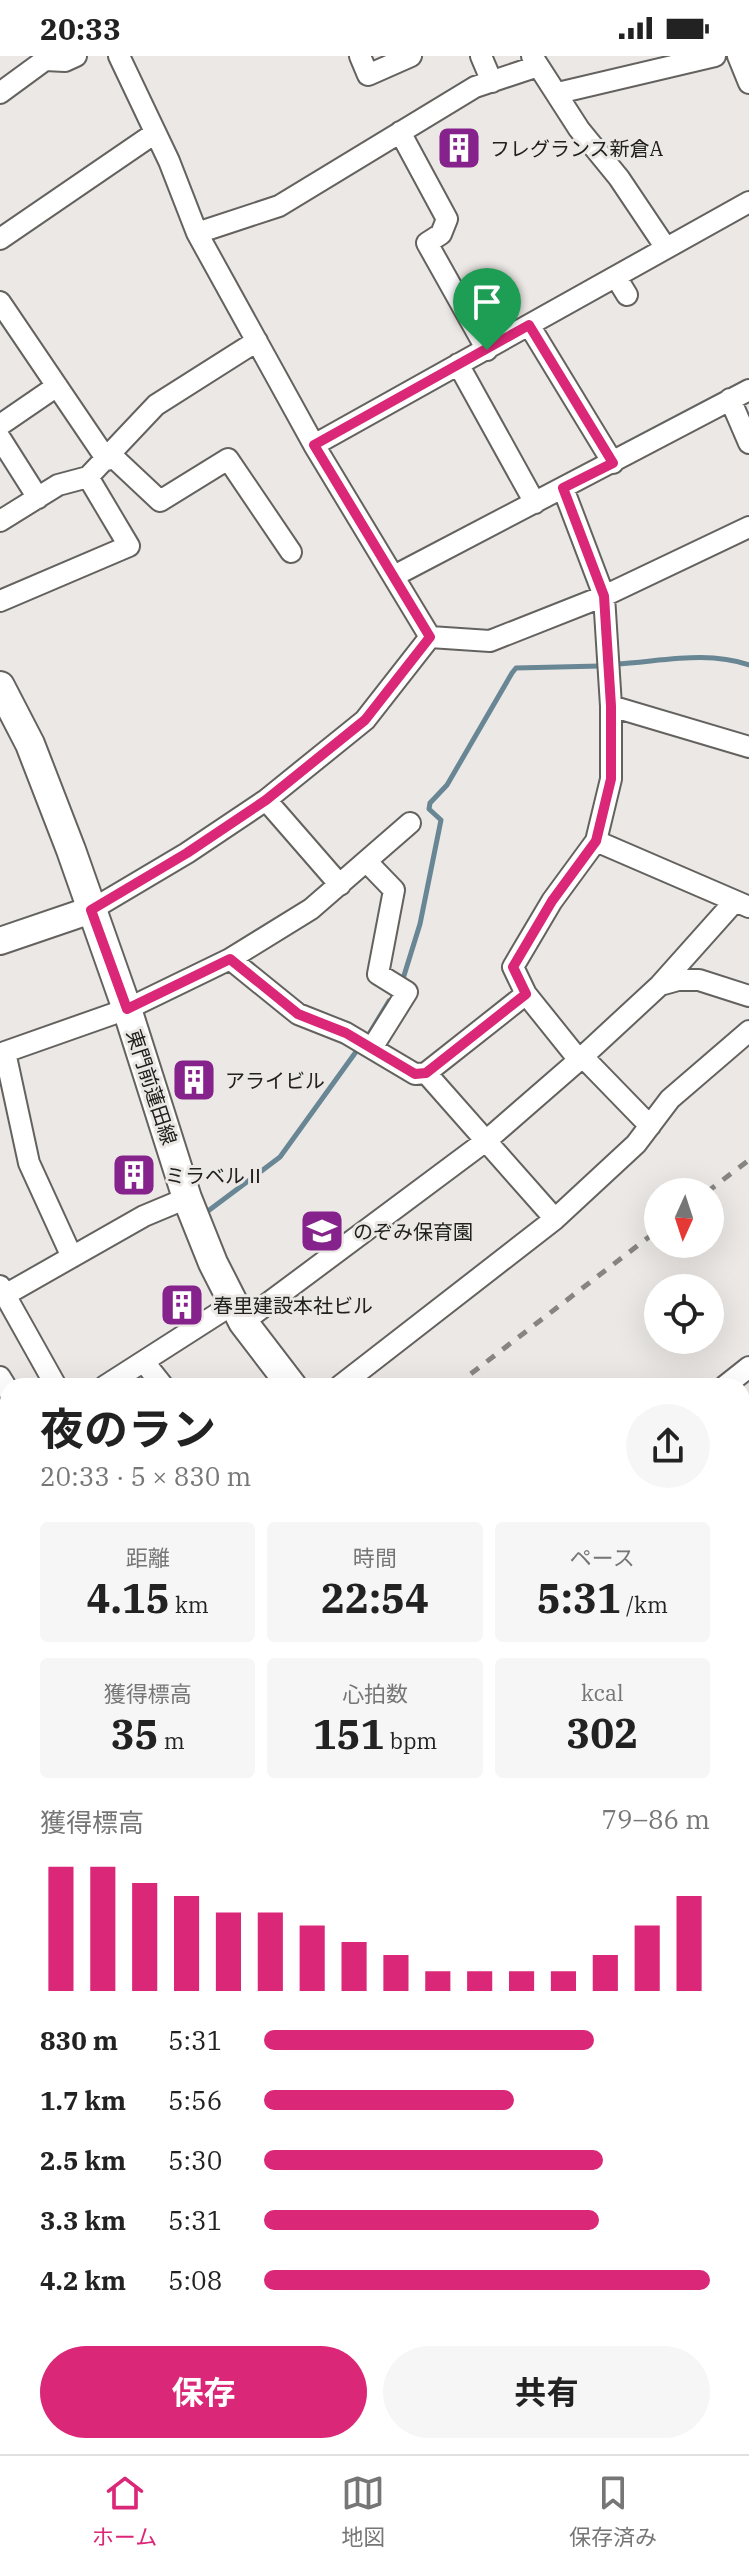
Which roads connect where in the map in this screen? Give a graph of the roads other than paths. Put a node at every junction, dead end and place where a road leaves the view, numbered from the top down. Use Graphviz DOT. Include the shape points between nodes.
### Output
graph roads {
  1 [pos="76,56"];
  2 [pos="119,56"];
  3 [pos="360,56"];
  4 [pos="411,56"];
  5 [pos="481,56"];
  6 [pos="715,56"];
  7 [pos="738,56"];
  8 [pos="685,59"];
  9 [pos="535,61"];
  10 [pos="492,82"];
  11 [pos="749,83"];
  12 [pos="0,92"];
  13 [pos="558,93"];
  14 [pos="400,132"];
  15 [pos="155,133"];
  16 [pos="749,202"];
  17 [pos="197,233"];
  18 [pos="0,239"];
  19 [pos="666,248"];
  20 [pos="616,277"];
  21 [pos="627,295"];
  22 [pos="0,302"];
  23 [pos="529,325"];
  24 [pos="257,341"];
  25 [pos="487,350"];
  26 [pos="458,364"];
  27 [pos="57,386"];
  28 [pos="740,395"];
  29 [pos="0,425"];
  30 [pos="0,438"];
  31 [pos="749,443"];
  32 [pos="314,445"];
  33 [pos="109,457"];
  34 [pos="613,463"];
  35 [pos="88,477"];
  36 [pos="563,488"];
  37 [pos="38,498"];
  38 [pos="535,503"];
  39 [pos="0,521"];
  40 [pos="749,527"];
  41 [pos="291,552"];
  42 [pos="394,576"];
  43 [pos="604,596"];
  44 [pos="0,601"];
  45 [pos="430,637"];
  46 [pos="0,686"];
  47 [pos="611,706"];
  48 [pos="749,747"];
  49 [pos="266,800"];
  50 [pos="410,823"];
  51 [pos="596,841"];
  52 [pos="367,862"];
  53 [pos="340,885"];
  54 [pos="742,904"];
  55 [pos="91,910"];
  56 [pos="0,941"];
  57 [pos="230,959"];
  58 [pos="660,985"];
  59 [pos="526,994"];
  60 [pos="749,996"];
  61 [pos="127,1009"];
  62 [pos="749,1031"];
  63 [pos="372,1048"];
  64 [pos="581,1059"];
  65 [pos="426,1073"];
  66 [pos="650,1126"];
  67 [pos="487,1140"];
  68 [pos="187,1198"];
  69 [pos="555,1219"];
  70 [pos="72,1257"];
  71 [pos="3,1290"];
  72 [pos="238,1313"];
  73 [pos="144,1362"];
  74 [pos="52,1378"];
  75 [pos="118,1378"];
  76 [pos="157,1378"];
  77 [pos="286,1378"];
  78 [pos="350,1378"];
  1 -- 12 [label="street" via="45,60"];
  2 -- 15 [label="street"];
  3 -- 4 [label="street" via="368,75"];
  5 -- 10 [label="street"];
  6 -- 8 [label="street"];
  7 -- 11 [label="street"];
  8 -- 13 [label="street"];
  9 -- 10 [label="street"];
  9 -- 13 [label="street"];
  10 -- 14 [label="street"];
  13 -- 19 [label="street"];
  14 -- 17 [label="street" via="279,206"];
  14 -- 25 [label="street" via="447,219 441,234 427,243"];
  15 -- 17 [label="street"];
  15 -- 18 [label="street"];
  16 -- 19 [label="street"];
  17 -- 24 [label="street"];
  19 -- 20 [label="street"];
  20 -- 21 [label="street"];
  20 -- 23 [label="street"];
  22 -- 27 [label="street"];
  23 -- 25 [label="street"];
  23 -- 34 [label="street"];
  24 -- 32 [label="street"];
  24 -- 33 [label="street" via="156,405"];
  25 -- 26 [label="street"];
  26 -- 32 [label="street"];
  26 -- 38 [label="street"];
  27 -- 29 [label="street"];
  27 -- 33 [label="street"];
  28 -- 31 [label="street"];
  28 -- 34 [label="street"];
  30 -- 37 [label="street"];
  32 -- 42 [label="street"];
  33 -- 35 [label="street"];
  33 -- 41 [label="street" via="160,501 228,459"];
  34 -- 36 [label="street"];
  35 -- 37 [label="street" via="58,485"];
  35 -- 44 [label="street" via="129,546"];
  36 -- 38 [label="street"];
  36 -- 43 [label="street"];
  37 -- 39 [label="street"];
  38 -- 42 [label="street"];
  40 -- 43 [label="street"];
  42 -- 45 [label="street"];
  43 -- 45 [label="street" via="490,641"];
  43 -- 47 [label="street"];
  45 -- 49 [label="street" via="365,720"];
  46 -- 55 [label="main road, 東門前蓮田線" via="30,744"];
  47 -- 48 [label="street"];
  47 -- 51 [label="street" via="611,779"];
  49 -- 53 [label="street"];
  49 -- 55 [label="street"];
  50 -- 52 [label="street"];
  51 -- 54 [label="street"];
  51 -- 59 [label="street" via="513,967"];
  52 -- 53 [label="street"];
  52 -- 63 [label="street" via="394,890 378,974 407,992"];
  53 -- 57 [label="street"];
  54 -- 58 [label="street"];
  55 -- 56 [label="street"];
  55 -- 61 [label="main road, 東門前蓮田線"];
  57 -- 61 [label="street"];
  57 -- 63 [label="street" via="298,1014"];
  58 -- 60 [label="street" via="699,980"];
  58 -- 64 [label="street"];
  59 -- 64 [label="street"];
  59 -- 65 [label="street"];
  61 -- 68 [label="main road, 東門前蓮田線"];
  61 -- 70 [label="street" via="5,1052 29,1163"];
  62 -- 66 [label="street" via="670,1099"];
  63 -- 65 [label="street" via="415,1074"];
  64 -- 66 [label="street"];
  64 -- 67 [label="street"];
  65 -- 67 [label="street"];
  66 -- 69 [label="street"];
  67 -- 69 [label="street"];
  67 -- 72 [label="street"];
  68 -- 70 [label="street"];
  68 -- 72 [label="main road, 東門前蓮田線"];
  69 -- 78 [label="street"];
  70 -- 71 [label="street"];
  71 -- 74 [label="street"];
  72 -- 73 [label="street"];
  72 -- 77 [label="main road, 東門前蓮田線"];
  73 -- 75 [label="street"];
  73 -- 76 [label="street"];
}
